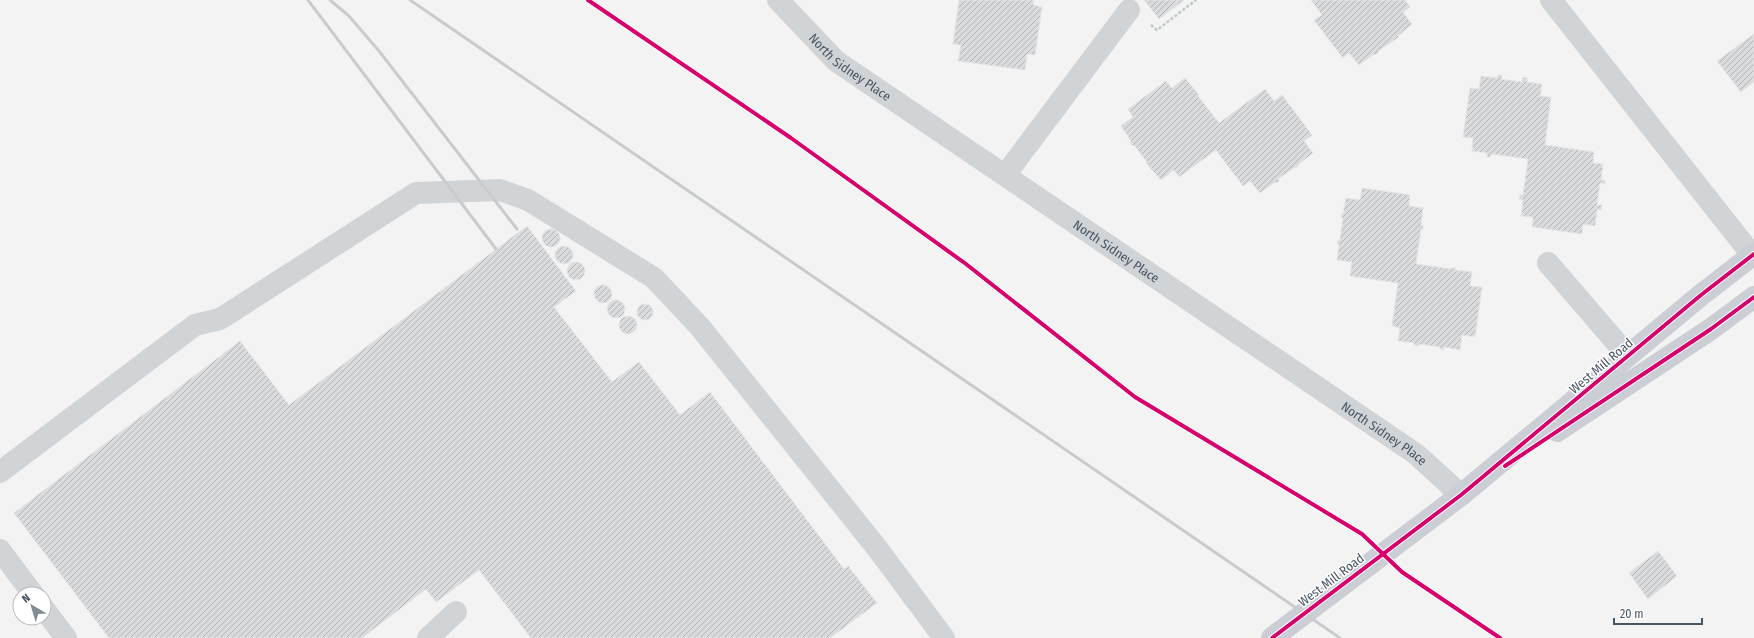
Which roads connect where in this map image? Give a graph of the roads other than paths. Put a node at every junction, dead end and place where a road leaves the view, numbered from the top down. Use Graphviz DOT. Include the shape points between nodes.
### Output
graph roads {
  1 [pos="778,0"];
  2 [pos="1551,0"];
  3 [pos="1129,10"];
  4 [pos="1005,175"];
  5 [pos="1753,254"];
  6 [pos="1548,263"];
  7 [pos="1754,298"];
  8 [pos="1628,356"];
  9 [pos="0,472"];
  10 [pos="1461,495"];
  11 [pos="0,550"];
  12 [pos="27,586"];
  13 [pos="456,612"];
  14 [pos="52,620"];
  15 [pos="66,638"];
  16 [pos="428,638"];
  17 [pos="944,638"];
  18 [pos="1272,638"];
  1 -- 4 [label="street, North Sidney Place" via="836,61"];
  2 -- 5 [label="street"];
  3 -- 4 [label="street"];
  4 -- 10 [label="street, North Sidney Place" via="1416,454"];
  5 -- 8 [label="main road, West Mill Road"];
  6 -- 8 [label="street"];
  7 -- 10 [label="main road, West Mill Road"];
  8 -- 10 [label="main road, West Mill Road"];
  9 -- 17 [label="street" via="195,325 220,319 416,193 500,190 528,200 654,278 700,327 877,548"];
  10 -- 18 [label="main road, West Mill Road"];
  11 -- 12 [label="street"];
  13 -- 16 [label="street"];
  14 -- 15 [label="street"];
}
